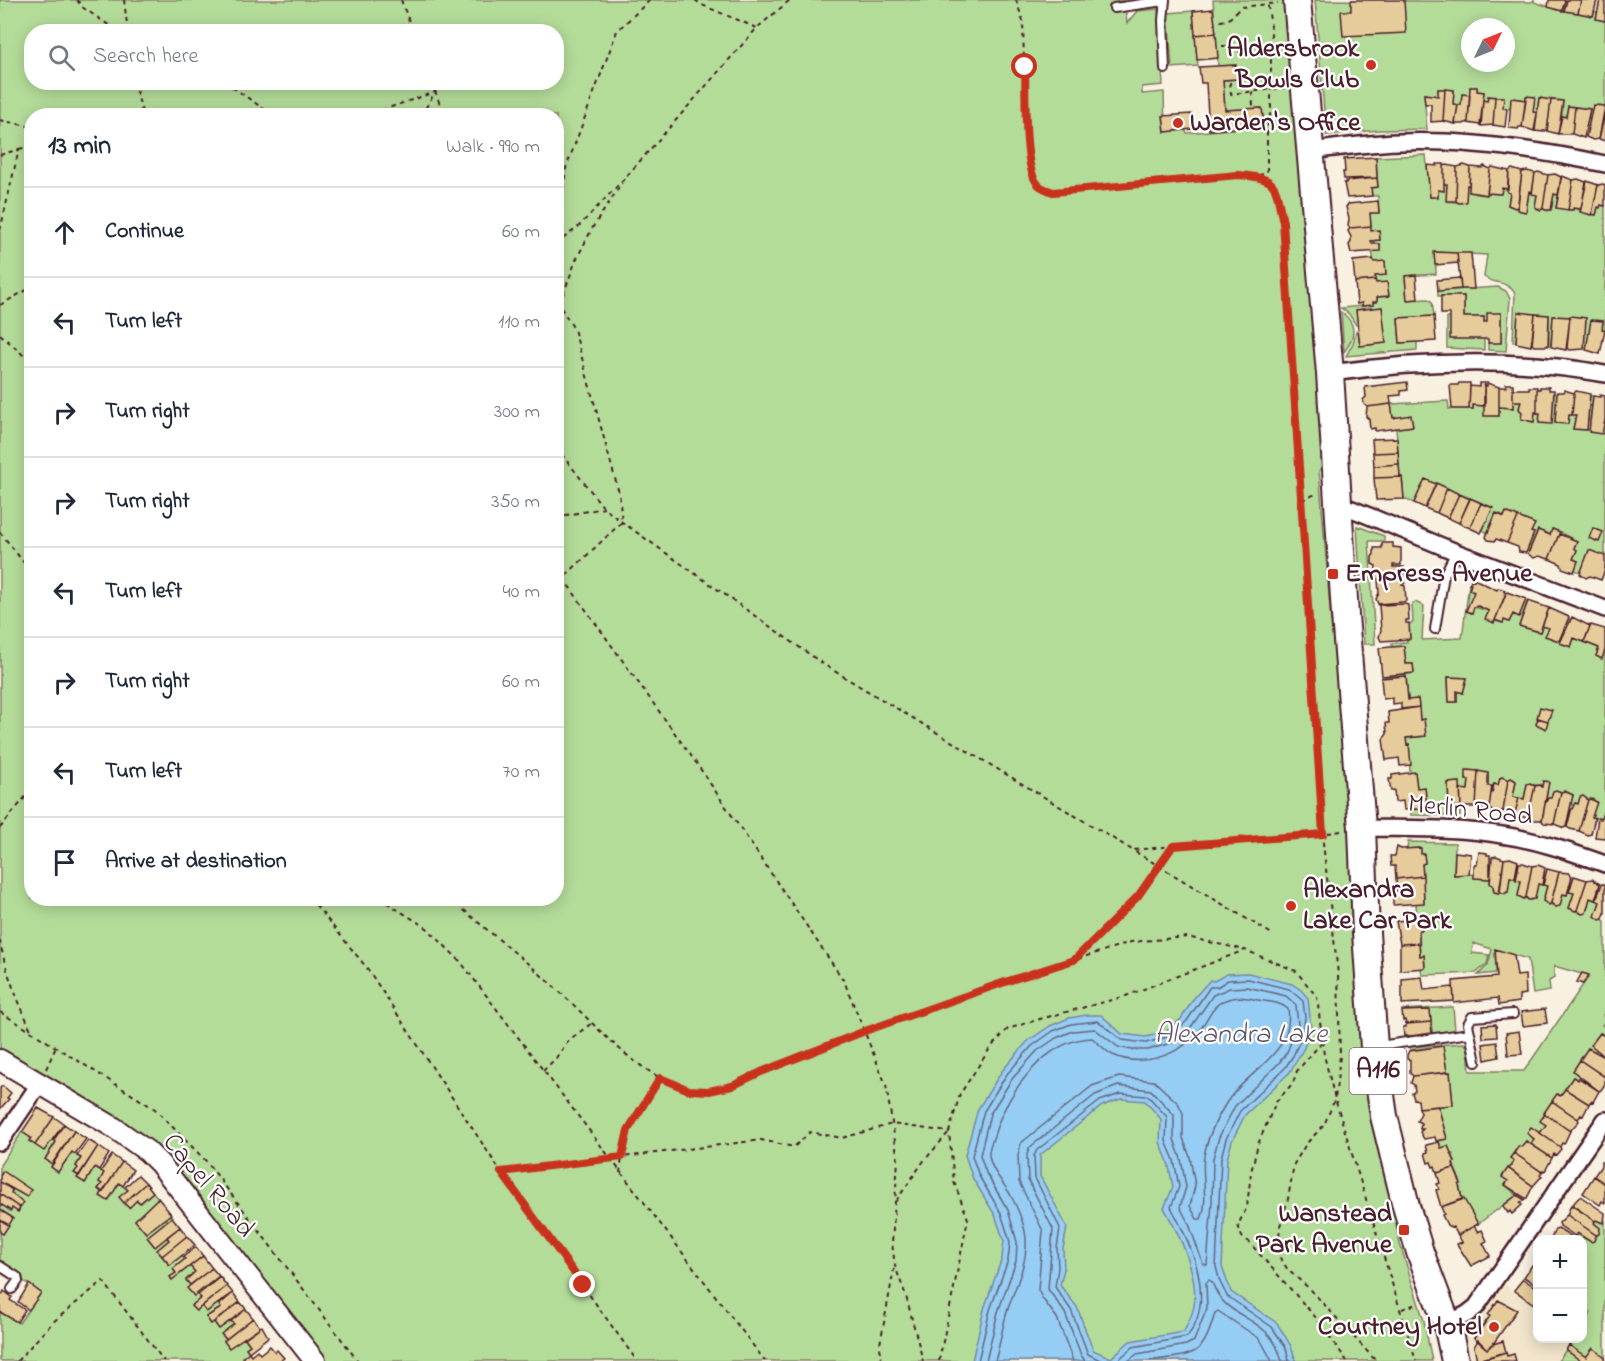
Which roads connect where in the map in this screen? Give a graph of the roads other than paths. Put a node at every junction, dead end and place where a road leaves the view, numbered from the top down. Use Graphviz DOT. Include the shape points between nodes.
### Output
graph roads {
  1 [pos="1164,1"];
  2 [pos="1292,1"];
  3 [pos="1114,8"];
  4 [pos="1165,69"];
  5 [pos="1311,151"];
  6 [pos="1605,164"];
  7 [pos="1330,373"];
  8 [pos="1605,374"];
  9 [pos="1331,499"];
  10 [pos="1456,552"];
  11 [pos="1605,609"];
  12 [pos="1435,629"];
  13 [pos="1362,828"];
  14 [pos="1605,864"];
  15 [pos="1513,1014"];
  16 [pos="1470,1034"];
  17 [pos="1374,1047"];
  18 [pos="0,1060"];
  19 [pos="1476,1062"];
  20 [pos="40,1083"];
  21 [pos="1605,1120"];
  22 [pos="0,1142"];
  23 [pos="0,1266"];
  24 [pos="12,1289"];
  25 [pos="1447,1324"];
  26 [pos="315,1361"];
  27 [pos="1455,1361"];
  1 -- 3 [label="lane"];
  1 -- 4 [label="lane"];
  2 -- 5 [label="main road, A116"];
  5 -- 6 [label="street" via="1399,142 1465,143"];
  5 -- 7 [label="main road, A116"];
  7 -- 8 [label="street" via="1450,362 1515,363"];
  7 -- 9 [label="main road, A116"];
  9 -- 10 [label="street"];
  9 -- 13 [label="main road, A116"];
  10 -- 11 [label="street"];
  10 -- 12 [label="lane" via="1444,575"];
  13 -- 14 [label="street, Merlin Road" via="1502,835 1553,846"];
  13 -- 17 [label="main road, A116"];
  15 -- 16 [label="lane" via="1472,1017 1468,1024"];
  16 -- 17 [label="lane"];
  16 -- 19 [label="lane"];
  17 -- 25 [label="main road, A116" via="1384,1116 1406,1206"];
  18 -- 20 [label="street, Capel Road"];
  20 -- 22 [label="street"];
  20 -- 26 [label="street, Capel Road" via="113,1127 160,1164"];
  21 -- 25 [label="street" via="1476,1307"];
  23 -- 24 [label="lane" via="17,1277"];
  25 -- 27 [label="main road, A116"];
}
